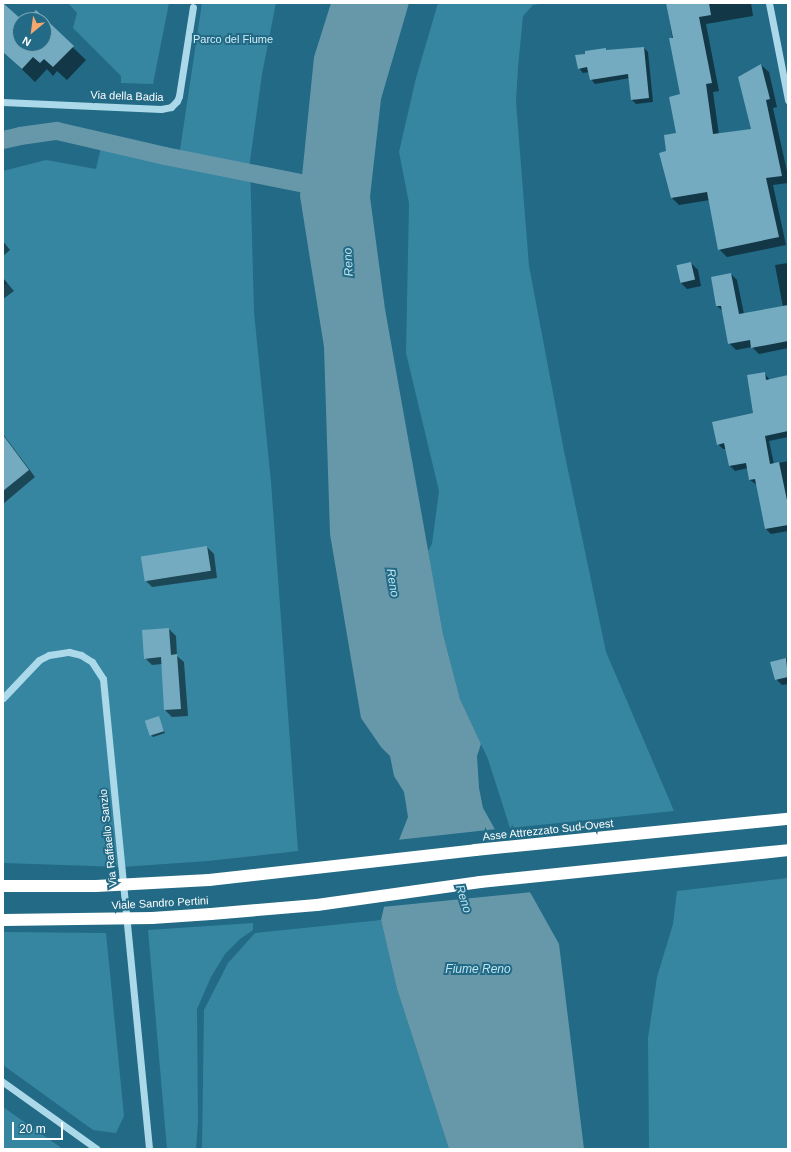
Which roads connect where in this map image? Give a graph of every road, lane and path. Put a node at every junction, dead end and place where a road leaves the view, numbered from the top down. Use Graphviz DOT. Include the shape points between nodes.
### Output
graph roads {
  1 [pos="769,3"];
  2 [pos="192,7"];
  3 [pos="788,100"];
  4 [pos="3,102"];
  5 [pos="3,698"];
  6 [pos="788,819"];
  7 [pos="788,850"];
  8 [pos="312,870"];
  9 [pos="3,886"];
  10 [pos="3,920"];
  11 [pos="3,1082"];
  12 [pos="97,1149"];
  13 [pos="149,1149"];
  1 -- 3 [label="street"];
  2 -- 4 [label="street, Via della Badia" via="179,96 171,107 161,109"];
  5 -- 13 [label="street, Via Raffaello Sanzio" via="39,660 49,655 81,655 92,662 102,679"];
  6 -- 8 [label="highway, Asse Attrezzato Sud-Ovest" via="475,850"];
  7 -- 10 [label="highway, Viale Sandro Pertini, bridge" via="480,882 317,905 130,918"];
  8 -- 9 [label="highway, Viale Sandro Pertini, bridge" via="209,880 96,886"];
  11 -- 12 [label="street"];
}
